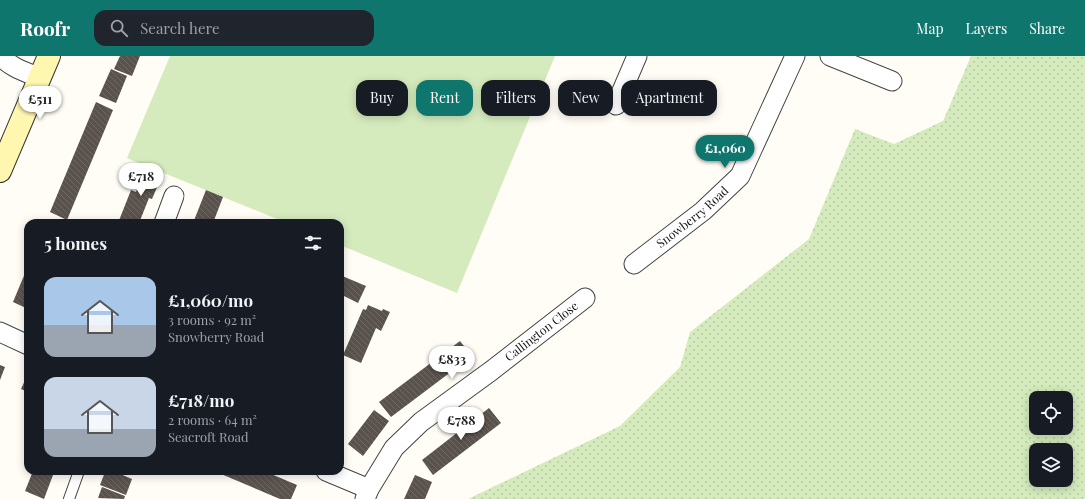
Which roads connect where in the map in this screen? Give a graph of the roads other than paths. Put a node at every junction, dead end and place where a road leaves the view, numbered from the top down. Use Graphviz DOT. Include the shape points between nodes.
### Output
graph roads {
  1 [pos="1,56"];
  2 [pos="49,56"];
  3 [pos="637,56"];
  4 [pos="795,56"];
  5 [pos="830,56"];
  6 [pos="40,78"];
  7 [pos="892,81"];
  8 [pos="616,105"];
  9 [pos="0,171"];
  10 [pos="174,196"];
  11 [pos="165,219"];
  12 [pos="634,264"];
  13 [pos="585,298"];
  14 [pos="0,332"];
  15 [pos="24,343"];
  16 [pos="78,475"];
  17 [pos="333,475"];
  18 [pos="367,494"];
  19 [pos="69,499"];
  1 -- 6 [label="street" via="15,68"];
  2 -- 6 [label="street"];
  3 -- 8 [label="street"];
  4 -- 12 [label="street, Snowberry Road" via="740,176 703,211"];
  5 -- 7 [label="street"];
  6 -- 9 [label="street"];
  10 -- 11 [label="street"];
  13 -- 18 [label="street, Callington Close" via="421,422 394,448"];
  14 -- 15 [label="street"];
  16 -- 19 [label="lane"];
  17 -- 18 [label="street"];
}
